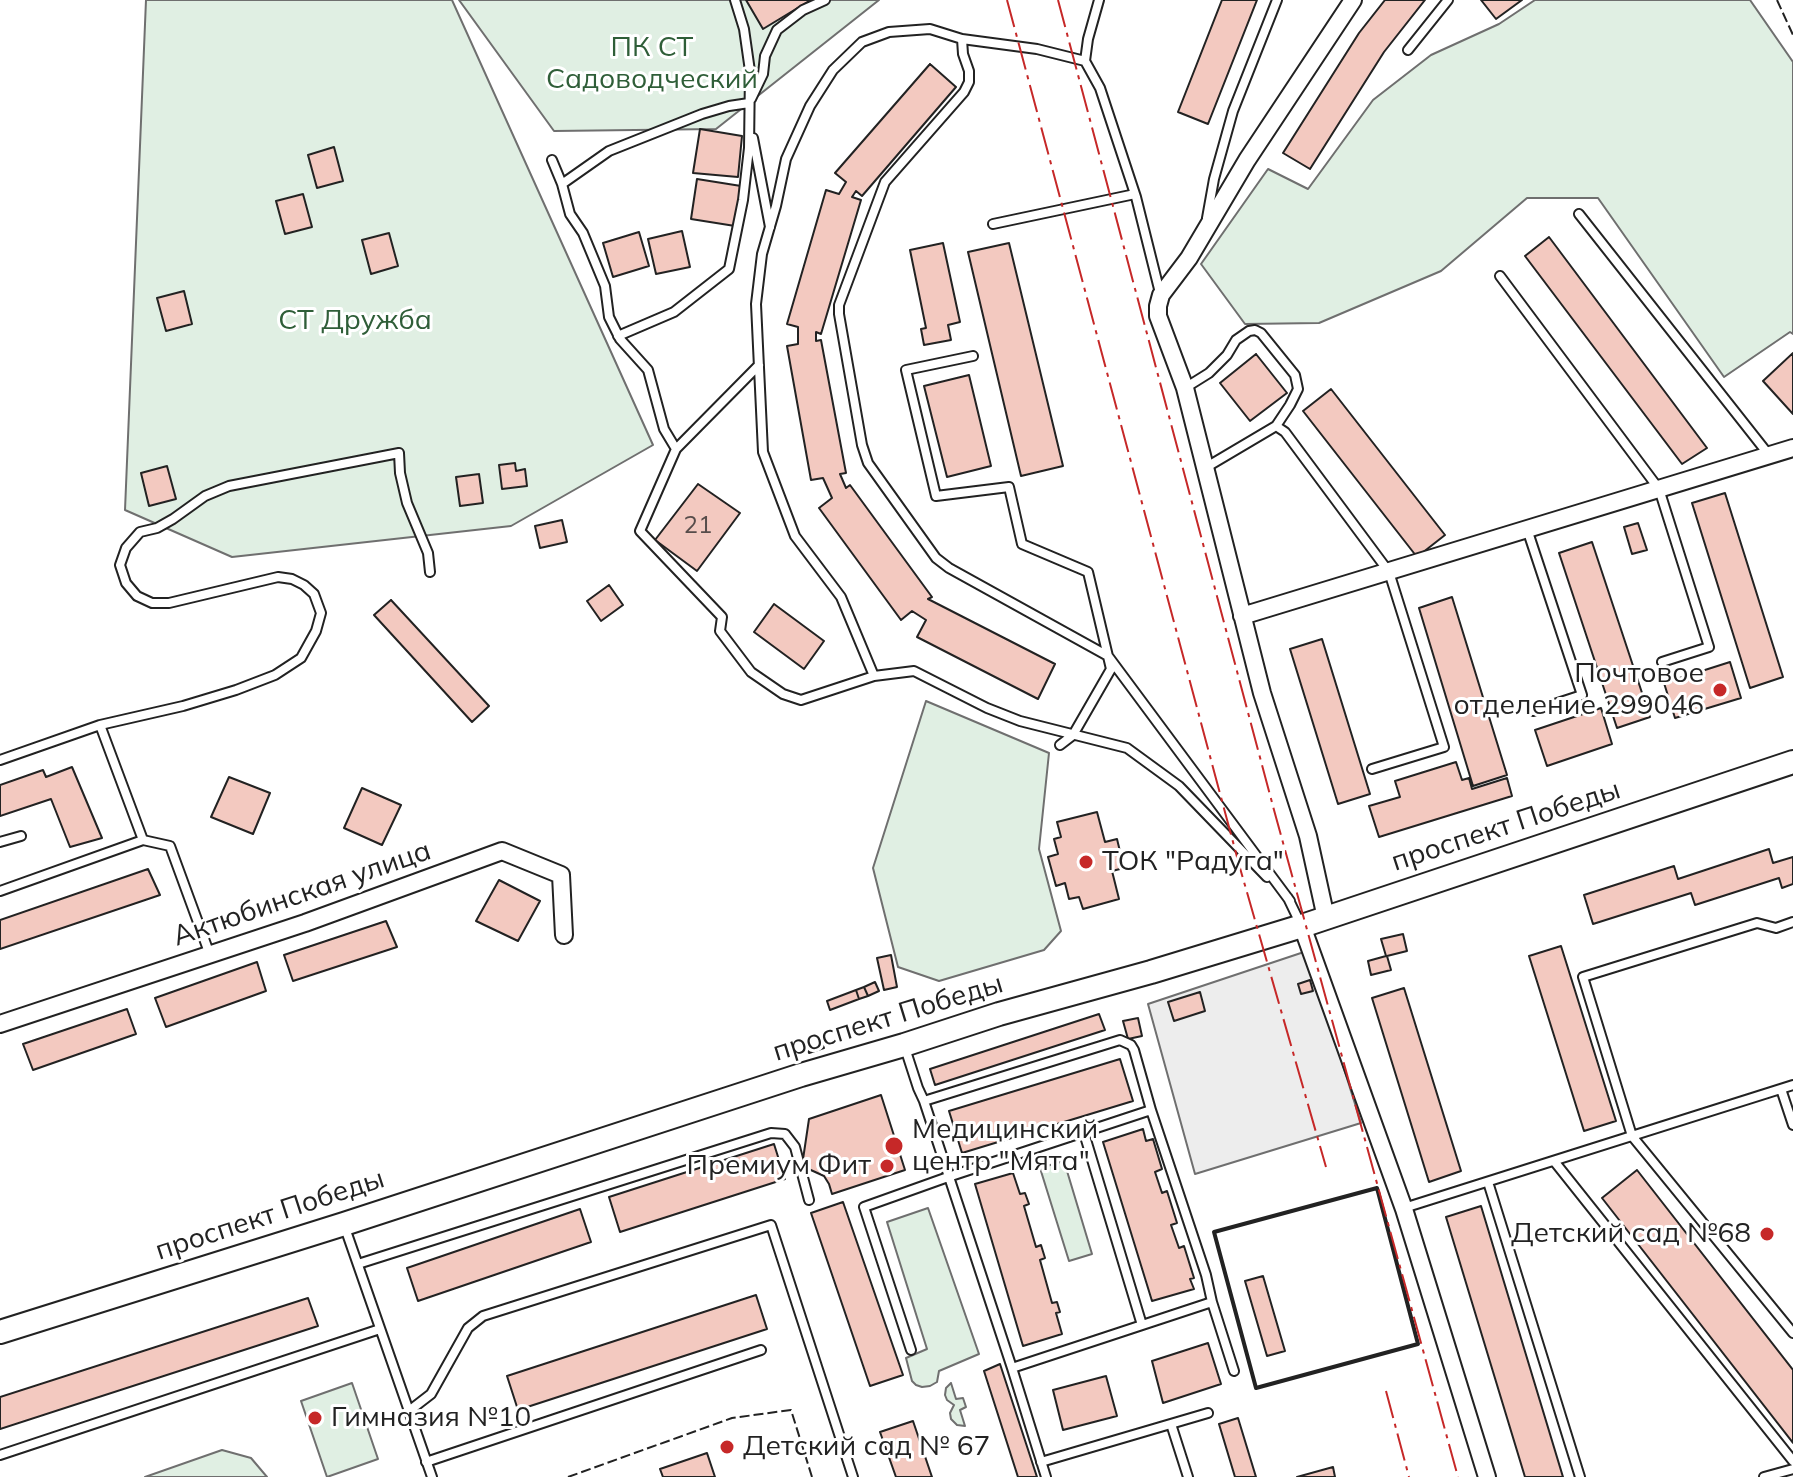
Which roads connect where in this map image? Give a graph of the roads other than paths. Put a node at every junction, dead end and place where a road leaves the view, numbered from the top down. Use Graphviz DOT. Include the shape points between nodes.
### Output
graph roads {
  1 [pos="735,0"];
  2 [pos="825,0"];
  3 [pos="1099,0"];
  4 [pos="1277,0"];
  5 [pos="1353,0"];
  6 [pos="1448,0"];
  7 [pos="962,39"];
  8 [pos="1408,50"];
  9 [pos="1085,61"];
  10 [pos="749,103"];
  11 [pos="552,160"];
  12 [pos="562,184"];
  13 [pos="1135,194"];
  14 [pos="1579,214"];
  15 [pos="993,224"];
  16 [pos="770,228"];
  17 [pos="1205,231"];
  18 [pos="1500,276"];
  19 [pos="1161,295"];
  20 [pos="618,336"];
  21 [pos="973,356"];
  22 [pos="759,365"];
  23 [pos="1185,388"];
  24 [pos="1276,426"];
  25 [pos="1793,448"];
  26 [pos="676,449"];
  27 [pos="1770,455"];
  28 [pos="1205,468"];
  29 [pos="1659,489"];
  30 [pos="1527,529"];
  31 [pos="430,572"];
  32 [pos="1389,572"];
  33 [pos="1242,616"];
  34 [pos="1108,656"];
  35 [pos="1662,662"];
  36 [pos="874,676"];
  37 [pos="1533,711"];
  38 [pos="100,725"];
  39 [pos="1073,735"];
  40 [pos="1060,745"];
  41 [pos="0,760"];
  42 [pos="1793,762"];
  43 [pos="1372,769"];
  44 [pos="21,836"];
  45 [pos="143,840"];
  46 [pos="0,842"];
  47 [pos="0,891"];
  48 [pos="1290,901"];
  49 [pos="1326,918"];
  50 [pos="1793,922"];
  51 [pos="1302,926"];
  52 [pos="564,935"];
  53 [pos="210,955"];
  54 [pos="0,1024"];
  55 [pos="904,1045"];
  56 [pos="1793,1085"];
  57 [pos="1781,1089"];
  58 [pos="924,1101"];
  59 [pos="1151,1110"];
  60 [pos="1793,1125"];
  61 [pos="1084,1133"];
  62 [pos="1632,1136"];
  63 [pos="1554,1161"];
  64 [pos="948,1177"];
  65 [pos="1488,1182"];
  66 [pos="809,1200"];
  67 [pos="1404,1209"];
  68 [pos="344,1224"];
  69 [pos="358,1264"];
  70 [pos="1212,1302"];
  71 [pos="1142,1325"];
  72 [pos="380,1329"];
  73 [pos="0,1332"];
  74 [pos="1793,1333"];
  75 [pos="761,1350"];
  76 [pos="911,1350"];
  77 [pos="1012,1368"];
  78 [pos="1234,1371"];
  79 [pos="409,1411"];
  80 [pos="1208,1413"];
  81 [pos="1171,1424"];
  82 [pos="0,1455"];
  83 [pos="1793,1461"];
  84 [pos="426,1462"];
  85 [pos="1041,1462"];
  86 [pos="1793,1469"];
  87 [pos="432,1477"];
  88 [pos="853,1477"];
  89 [pos="1046,1477"];
  90 [pos="1188,1477"];
  91 [pos="1487,1477"];
  92 [pos="1580,1477"];
  93 [pos="1764,1477"];
  1 -- 10 [label="lane" via="750,71"];
  2 -- 10 [label="lane" via="777,30"];
  3 -- 9 [label="lane"];
  4 -- 17 [label="lane" via="1233,111"];
  5 -- 17 [label="street"];
  6 -- 8 [label="lane"];
  7 -- 9 [label="lane"];
  7 -- 16 [label="lane" via="930,29 889,32 862,42 833,70 786,159"];
  7 -- 34 [label="lane" via="969,82 885,182 839,305 862,445 868,463 936,558"];
  9 -- 13 [label="lane" via="1100,88"];
  10 -- 12 [label="lane" via="702,114 609,151"];
  10 -- 16 [label="lane"];
  10 -- 20 [label="lane" via="743,200 729,269 674,312"];
  11 -- 12 [label="lane"];
  12 -- 20 [label="lane" via="570,214 605,286"];
  13 -- 15 [label="lane"];
  13 -- 19 [label="lane"];
  14 -- 27 [label="lane"];
  16 -- 22 [label="lane" via="756,304"];
  17 -- 19 [label="street"];
  18 -- 29 [label="lane"];
  19 -- 23 [label="street" via="1158,316"];
  20 -- 26 [label="lane" via="648,370 664,429"];
  21 -- 34 [label="lane" via="906,370 936,496 1009,487 1022,544 1088,572"];
  22 -- 26 [label="lane"];
  22 -- 36 [label="lane" via="763,452 795,536 841,597"];
  23 -- 24 [label="lane" via="1209,373 1236,340 1255,330 1295,375 1298,389"];
  23 -- 28 [label="street"];
  24 -- 28 [label="lane"];
  24 -- 32 [label="lane"];
  25 -- 27 [label="street"];
  26 -- 36 [label="lane" via="640,531 722,617 720,631 751,672 801,700"];
  27 -- 29 [label="street"];
  28 -- 33 [label="street"];
  29 -- 30 [label="street"];
  29 -- 35 [label="lane" via="1709,647"];
  30 -- 32 [label="street"];
  30 -- 37 [label="lane" via="1582,695"];
  31 -- 38 [label="lane" via="428,553 407,503 399,453 229,486 205,496 157,528 140,532 120,565 126,583 152,603 169,603 278,577 292,579 314,594 321,613 316,631 301,658 275,675 183,706"];
  32 -- 33 [label="street"];
  32 -- 43 [label="lane" via="1444,747"];
  33 -- 49 [label="street" via="1308,836"];
  34 -- 39 [label="lane" via="1111,669"];
  34 -- 48 [label="lane"];
  36 -- 39 [label="lane" via="914,671 989,709"];
  38 -- 41 [label="lane"];
  38 -- 45 [label="lane"];
  39 -- 40 [label="lane"];
  39 -- 48 [label="lane" via="1127,748 1179,786"];
  42 -- 49 [label="street, проспект Победы"];
  44 -- 46 [label="lane"];
  45 -- 47 [label="lane"];
  45 -- 53 [label="lane" via="170,846"];
  48 -- 51 [label="lane"];
  49 -- 51 [label="street, проспект Победы"];
  50 -- 62 [label="lane" via="1776,928 1757,923 1583,977"];
  51 -- 55 [label="street, проспект Победы"];
  51 -- 67 [label="street"];
  52 -- 53 [label="street, Актюбинская улица" via="561,875 502,851"];
  53 -- 54 [label="street, Актюбинская улица"];
  55 -- 58 [label="lane"];
  55 -- 68 [label="street, проспект Победы"];
  56 -- 57 [label="lane"];
  57 -- 60 [label="lane"];
  57 -- 62 [label="lane"];
  58 -- 59 [label="lane" via="1120,1040 1134,1050"];
  58 -- 64 [label="lane"];
  59 -- 61 [label="lane"];
  59 -- 70 [label="lane"];
  61 -- 64 [label="lane"];
  61 -- 71 [label="lane"];
  62 -- 63 [label="lane"];
  62 -- 74 [label="lane"];
  63 -- 65 [label="lane"];
  63 -- 83 [label="lane"];
  64 -- 76 [label="lane" via="864,1207"];
  64 -- 77 [label="lane"];
  65 -- 67 [label="lane"];
  65 -- 92 [label="lane"];
  66 -- 69 [label="lane" via="795,1147 785,1134 771,1133"];
  67 -- 91 [label="street"];
  68 -- 69 [label="lane"];
  68 -- 73 [label="street, проспект Победы"];
  69 -- 72 [label="lane"];
  70 -- 71 [label="lane"];
  70 -- 78 [label="lane"];
  71 -- 77 [label="lane"];
  72 -- 79 [label="lane"];
  72 -- 82 [label="lane"];
  75 -- 84 [label="lane"];
  77 -- 85 [label="lane"];
  79 -- 84 [label="lane"];
  79 -- 88 [label="lane" via="431,1394 468,1328 483,1316 771,1225"];
  80 -- 81 [label="lane"];
  81 -- 85 [label="lane"];
  81 -- 90 [label="lane"];
  84 -- 87 [label="lane"];
  85 -- 89 [label="lane"];
  86 -- 93 [label="lane"];
}
